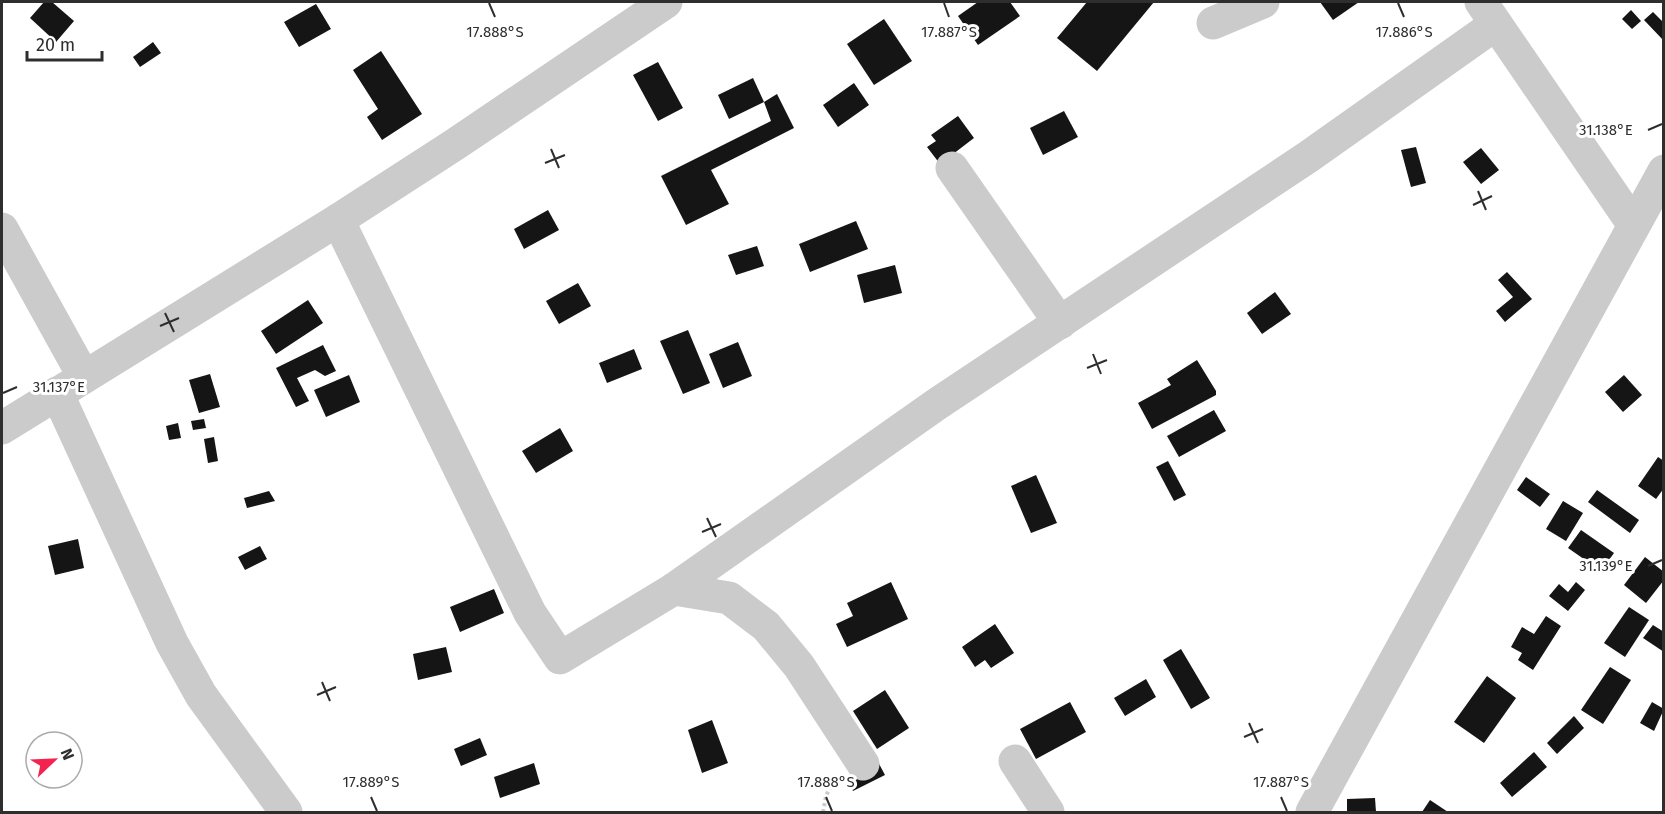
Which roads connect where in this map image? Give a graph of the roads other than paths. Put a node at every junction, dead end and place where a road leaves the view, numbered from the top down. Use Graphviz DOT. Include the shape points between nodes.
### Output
graph roads {
  1 [pos="666,2"];
  2 [pos="1263,2"];
  3 [pos="1489,13"];
  4 [pos="1213,23"];
  5 [pos="952,168"];
  6 [pos="1660,187"];
  7 [pos="338,220"];
  8 [pos="1633,224"];
  9 [pos="2,229"];
  10 [pos="1060,323"];
  11 [pos="70,385"];
  12 [pos="2,428"];
  13 [pos="674,589"];
  14 [pos="1015,761"];
  15 [pos="863,764"];
  16 [pos="286,813"];
  17 [pos="1048,813"];
  18 [pos="1312,813"];
  1 -- 7 [label="street"];
  2 -- 4 [label="street"];
  3 -- 8 [label="street"];
  3 -- 10 [label="street" via="1308,157"];
  5 -- 10 [label="street"];
  6 -- 8 [label="street"];
  7 -- 11 [label="street"];
  7 -- 13 [label="street" via="530,613 560,658"];
  8 -- 18 [label="street"];
  9 -- 11 [label="street"];
  10 -- 13 [label="street"];
  11 -- 12 [label="street"];
  11 -- 16 [label="street" via="172,643 201,694"];
  13 -- 15 [label="street" via="729,598 766,626 799,666"];
  14 -- 17 [label="street"];
}
